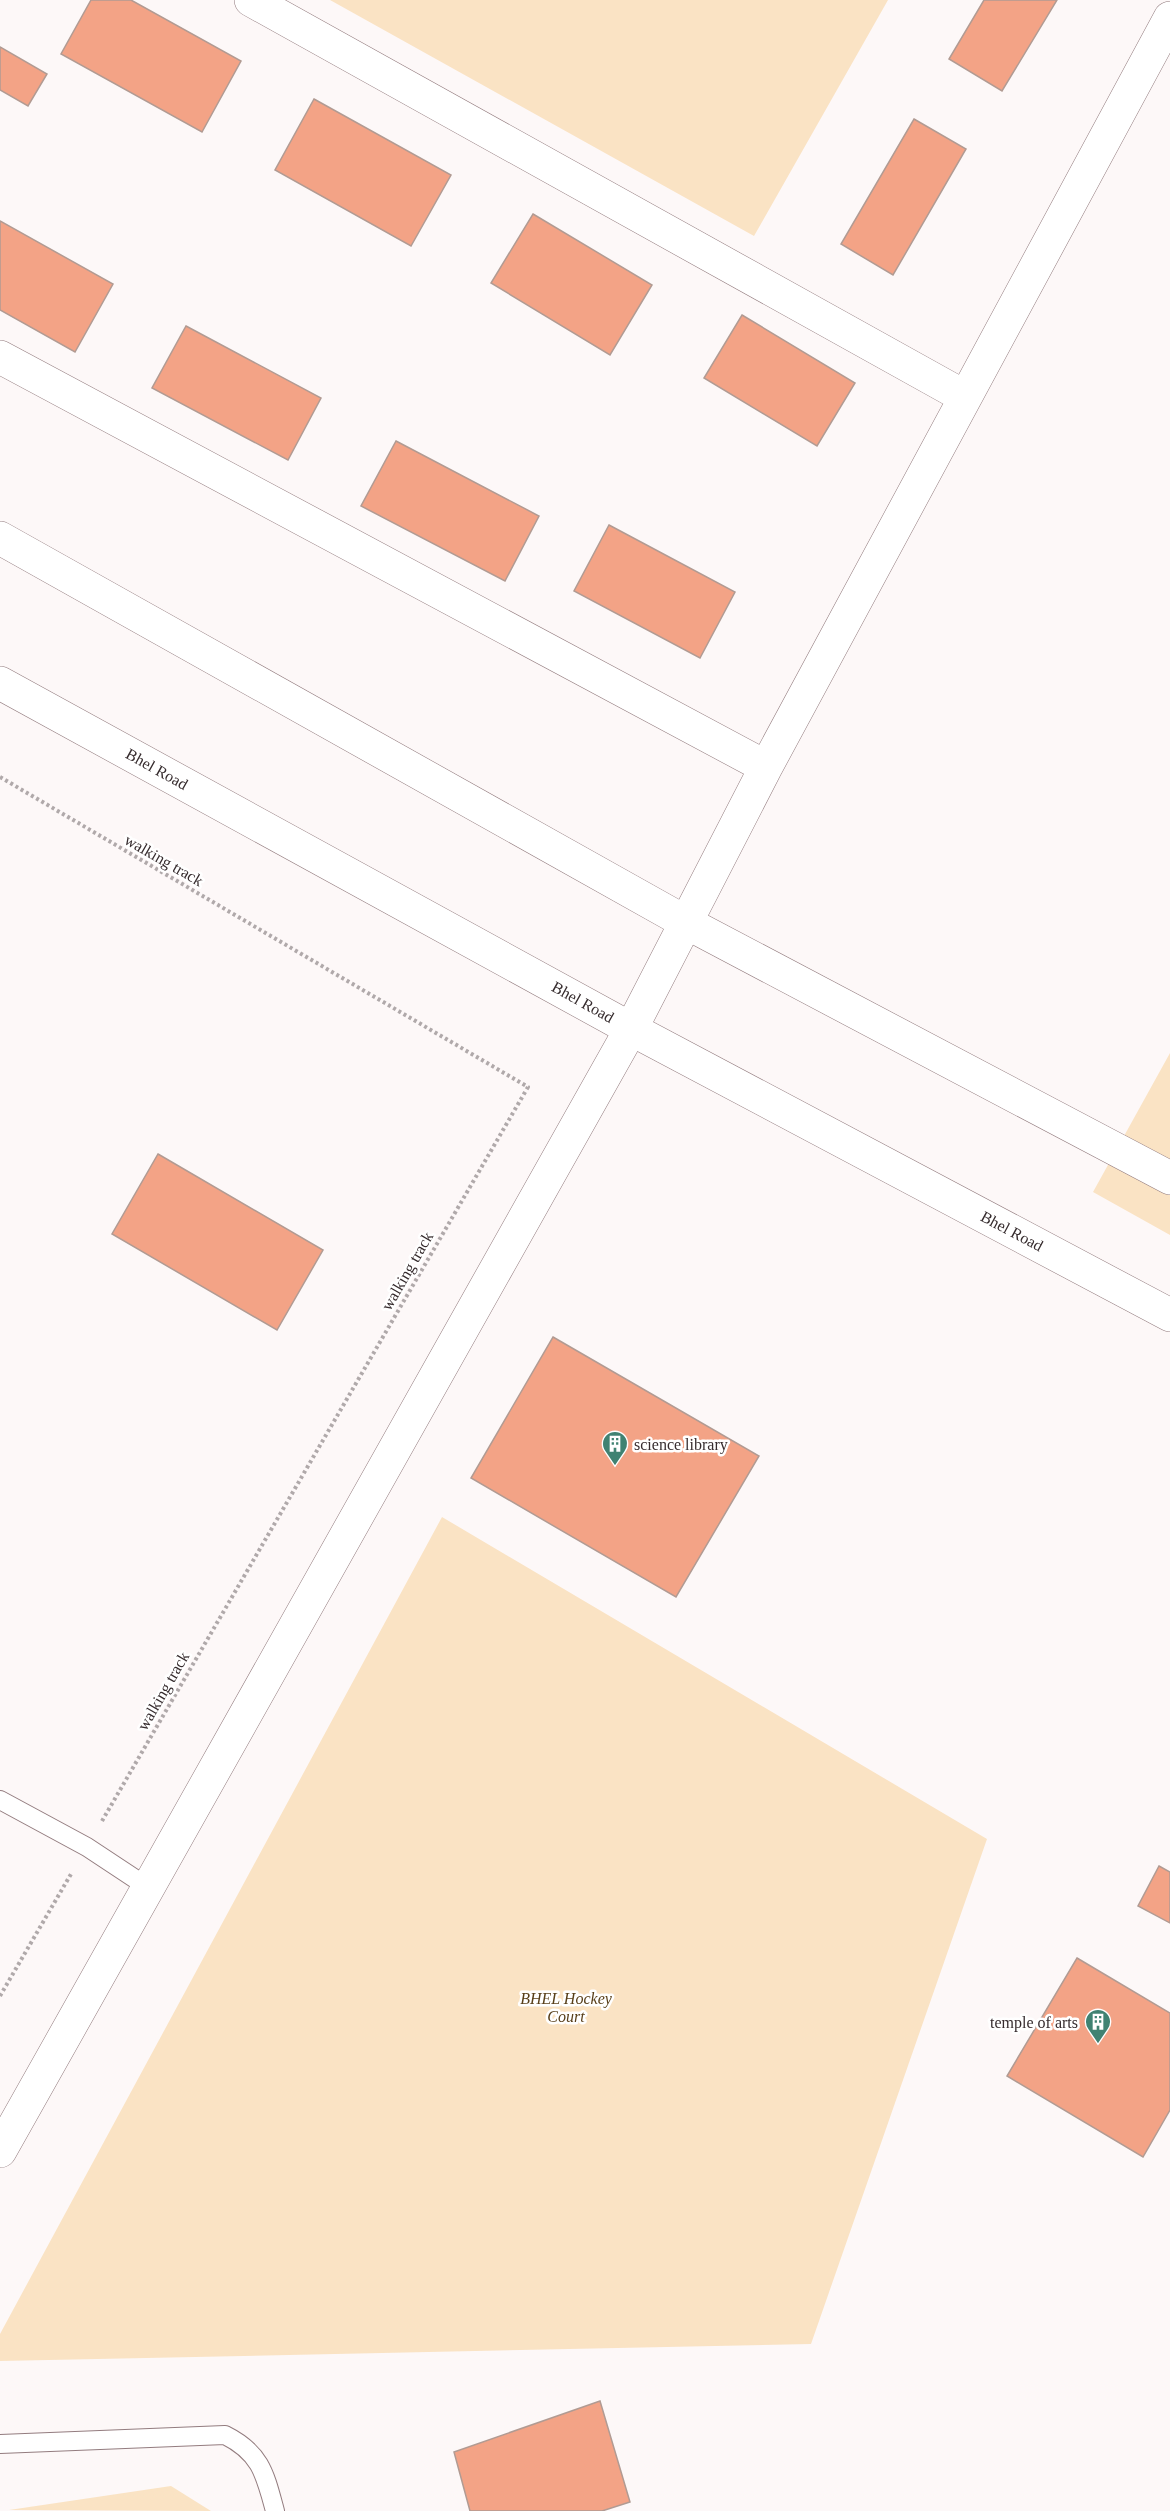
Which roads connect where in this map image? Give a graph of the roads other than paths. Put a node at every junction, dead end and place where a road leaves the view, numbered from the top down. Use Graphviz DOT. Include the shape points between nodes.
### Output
graph roads {
  1 [pos="251,0"];
  2 [pos="1170,18"];
  3 [pos="0,357"];
  4 [pos="965,397"];
  5 [pos="0,538"];
  6 [pos="0,683"];
  7 [pos="766,767"];
  8 [pos="687,922"];
  9 [pos="631,1029"];
  10 [pos="1170,1178"];
  11 [pos="1170,1315"];
  12 [pos="0,1800"];
  13 [pos="149,1888"];
  14 [pos="0,2151"];
  15 [pos="0,2444"];
  16 [pos="275,2511"];
  1 -- 4 [label="street"];
  2 -- 4 [label="street"];
  3 -- 7 [label="street"];
  4 -- 7 [label="street"];
  5 -- 8 [label="street"];
  6 -- 9 [label="street, Bhel Road"];
  7 -- 8 [label="street"];
  8 -- 9 [label="street"];
  8 -- 10 [label="street"];
  9 -- 11 [label="street, Bhel Road"];
  9 -- 13 [label="street"];
  12 -- 13 [label="lane" via="87,1847"];
  13 -- 14 [label="street"];
  15 -- 16 [label="lane" via="225,2435 243,2444 258,2461"];
}
